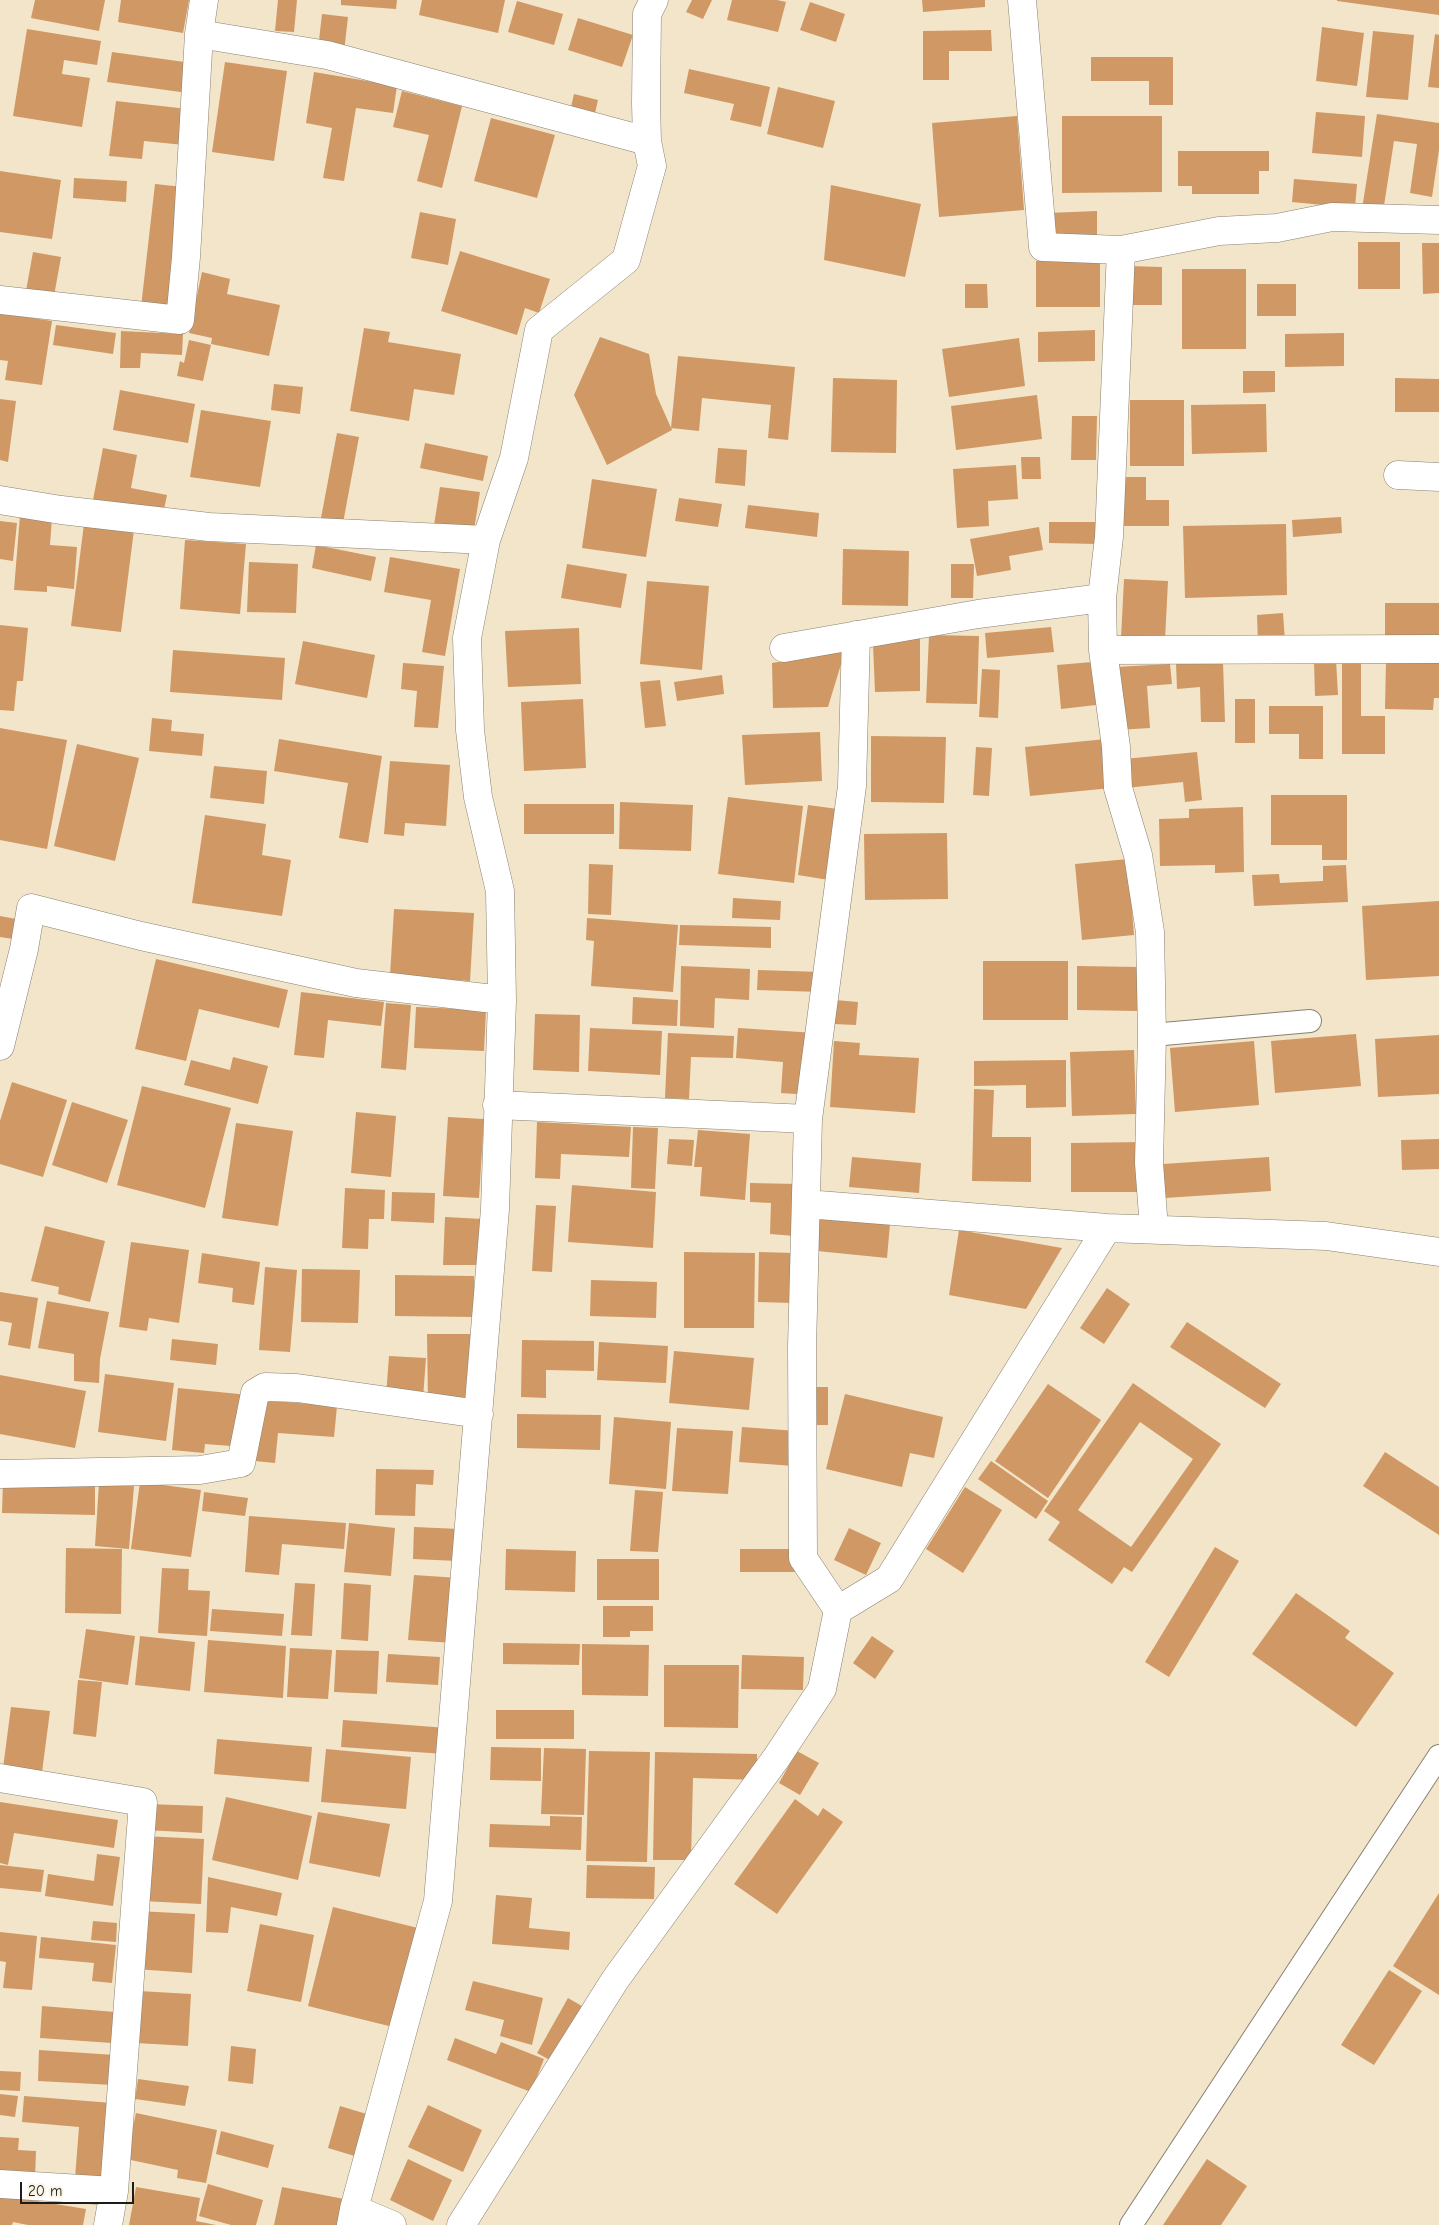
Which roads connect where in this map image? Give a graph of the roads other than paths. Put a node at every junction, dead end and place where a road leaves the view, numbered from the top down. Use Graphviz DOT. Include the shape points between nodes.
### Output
graph roads {
  1 [pos="204,0"];
  2 [pos="654,0"];
  3 [pos="1022,0"];
  4 [pos="199,34"];
  5 [pos="647,141"];
  6 [pos="1439,220"];
  7 [pos="1121,250"];
  8 [pos="0,300"];
  9 [pos="1398,476"];
  10 [pos="1439,477"];
  11 [pos="0,500"];
  12 [pos="486,540"];
  13 [pos="1102,598"];
  14 [pos="856,635"];
  15 [pos="784,648"];
  16 [pos="1439,649"];
  17 [pos="1103,650"];
  18 [pos="502,1000"];
  19 [pos="1310,1021"];
  20 [pos="1152,1035"];
  21 [pos="0,1046"];
  22 [pos="497,1105"];
  23 [pos="808,1119"];
  24 [pos="806,1204"];
  25 [pos="1107,1228"];
  26 [pos="1154,1229"];
  27 [pos="1439,1252"];
  28 [pos="479,1414"];
  29 [pos="0,1474"];
  30 [pos="838,1610"];
  31 [pos="1439,1756"];
  32 [pos="0,1778"];
  33 [pos="0,2184"];
  34 [pos="114,2191"];
  35 [pos="352,2217"];
  36 [pos="108,2225"];
  37 [pos="392,2225"];
  38 [pos="461,2225"];
  39 [pos="1131,2225"];
  1 -- 4 [label="street"];
  2 -- 5 [label="street" via="647,14"];
  3 -- 7 [label="street" via="1043,247"];
  4 -- 5 [label="street" via="327,55"];
  4 -- 8 [label="street" via="180,320"];
  5 -- 12 [label="street" via="652,166 626,260 539,330 514,458"];
  6 -- 7 [label="street" via="1332,217 1277,228 1219,231"];
  7 -- 13 [label="street" via="1109,537"];
  9 -- 10 [label="street"];
  11 -- 12 [label="street" via="210,527"];
  12 -- 18 [label="street" via="467,638 470,720 478,797 500,891"];
  13 -- 14 [label="street" via="978,614"];
  13 -- 17 [label="street"];
  14 -- 15 [label="street"];
  14 -- 23 [label="street" via="852,786"];
  16 -- 17 [label="street"];
  17 -- 20 [label="street" via="1118,788 1138,855 1150,932"];
  18 -- 21 [label="street" via="356,983 141,936 32,908"];
  18 -- 22 [label="street"];
  19 -- 20 [label="lane"];
  20 -- 26 [label="street" via="1149,1163"];
  22 -- 23 [label="street"];
  22 -- 28 [label="street" via="495,1209"];
  23 -- 24 [label="street"];
  24 -- 25 [label="street"];
  24 -- 30 [label="street" via="802,1347 803,1558"];
  25 -- 26 [label="street"];
  25 -- 30 [label="street" via="889,1579"];
  26 -- 27 [label="street" via="1326,1236"];
  28 -- 29 [label="street" via="297,1388 265,1387 255,1394 241,1464 200,1470"];
  28 -- 35 [label="street" via="438,1901"];
  30 -- 38 [label="street" via="822,1689 777,1758 615,1980"];
  31 -- 39 [label="lane"];
  32 -- 34 [label="street" via="143,1802"];
  33 -- 34 [label="street"];
  34 -- 36 [label="street"];
  35 -- 37 [label="street"];
}
